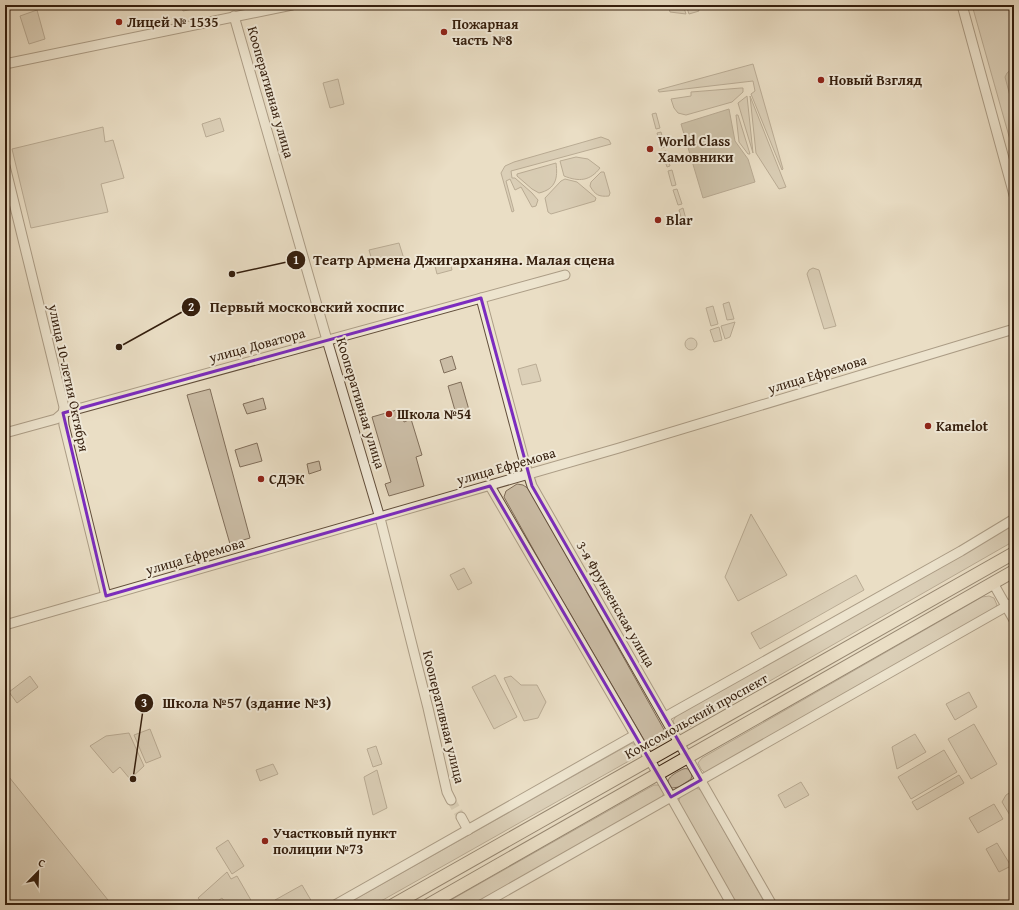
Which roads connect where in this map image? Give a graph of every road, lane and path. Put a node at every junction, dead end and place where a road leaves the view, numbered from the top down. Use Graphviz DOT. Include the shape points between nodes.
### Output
graph roads {
  1 [pos="292,5"];
  2 [pos="962,5"];
  3 [pos="234,16"];
  4 [pos="5,64"];
  5 [pos="5,166"];
  6 [pos="1014,195"];
  7 [pos="565,275"];
  8 [pos="481,298"];
  9 [pos="1014,329"];
  10 [pos="327,340"];
  11 [pos="63,413"];
  12 [pos="5,433"];
  13 [pos="528,475"];
  14 [pos="490,486"];
  15 [pos="380,518"];
  16 [pos="1014,519"];
  17 [pos="1014,552"];
  18 [pos="1014,571"];
  19 [pos="993,583"];
  20 [pos="106,596"];
  21 [pos="1010,604"];
  22 [pos="1014,620"];
  23 [pos="5,625"];
  24 [pos="665,717"];
  25 [pos="635,736"];
  26 [pos="680,743"];
  27 [pos="688,757"];
  28 [pos="649,760"];
  29 [pos="658,774"];
  30 [pos="701,780"];
  31 [pos="671,797"];
  32 [pos="451,800"];
  33 [pos="461,817"];
  34 [pos="468,830"];
  35 [pos="335,905"];
  36 [pos="393,905"];
  37 [pos="428,905"];
  38 [pos="481,905"];
  39 [pos="732,905"];
  40 [pos="772,905"];
  1 -- 3 [label="street"];
  2 -- 6 [label="street"];
  3 -- 4 [label="street"];
  3 -- 10 [label="street, Кооперативная улица"];
  5 -- 11 [label="street, улица 10-летия Октября" via="64,407"];
  7 -- 8 [label="street, улица Доватора"];
  8 -- 10 [label="street, улица Доватора"];
  8 -- 13 [label="street, 3-я Фрунзенская улица"];
  9 -- 13 [label="street, улица Ефремова"];
  10 -- 11 [label="street, улица Доватора"];
  10 -- 15 [label="street, Кооперативная улица"];
  11 -- 12 [label="street, улица Доватора" via="56,419"];
  11 -- 20 [label="street, улица 10-летия Октября"];
  13 -- 14 [label="street, улица Ефремова"];
  13 -- 24 [label="street, 3-я Фрунзенская улица"];
  14 -- 15 [label="street, улица Ефремова"];
  14 -- 25 [label="street"];
  15 -- 20 [label="street, улица Ефремова"];
  15 -- 32 [label="street, Кооперативная улица"];
  16 -- 24 [label="street, Комсомольский проспект"];
  17 -- 26 [label="main road, Комсомольский проспект"];
  18 -- 19 [label="main road"];
  19 -- 21 [label="street"];
  19 -- 27 [label="main road"];
  20 -- 23 [label="street, улица Ефремова"];
  21 -- 22 [label="street"];
  21 -- 30 [label="street"];
  24 -- 26 [label="street, 3-я Фрунзенская улица"];
  25 -- 28 [label="street"];
  25 -- 34 [label="street, Комсомольский проспект"];
  26 -- 27 [label="street, 3-я Фрунзенская улица"];
  26 -- 28 [label="main road, Комсомольский проспект"];
  27 -- 29 [label="main road"];
  27 -- 30 [label="street, 3-я Фрунзенская улица"];
  28 -- 29 [label="street"];
  28 -- 36 [label="main road, Комсомольский проспект"];
  29 -- 31 [label="street"];
  29 -- 37 [label="main road"];
  30 -- 31 [label="street"];
  30 -- 40 [label="street, 3-я Фрунзенская улица"];
  31 -- 38 [label="street"];
  31 -- 39 [label="street"];
  33 -- 34 [label="street"];
  34 -- 35 [label="street, Комсомольский проспект"];
}
